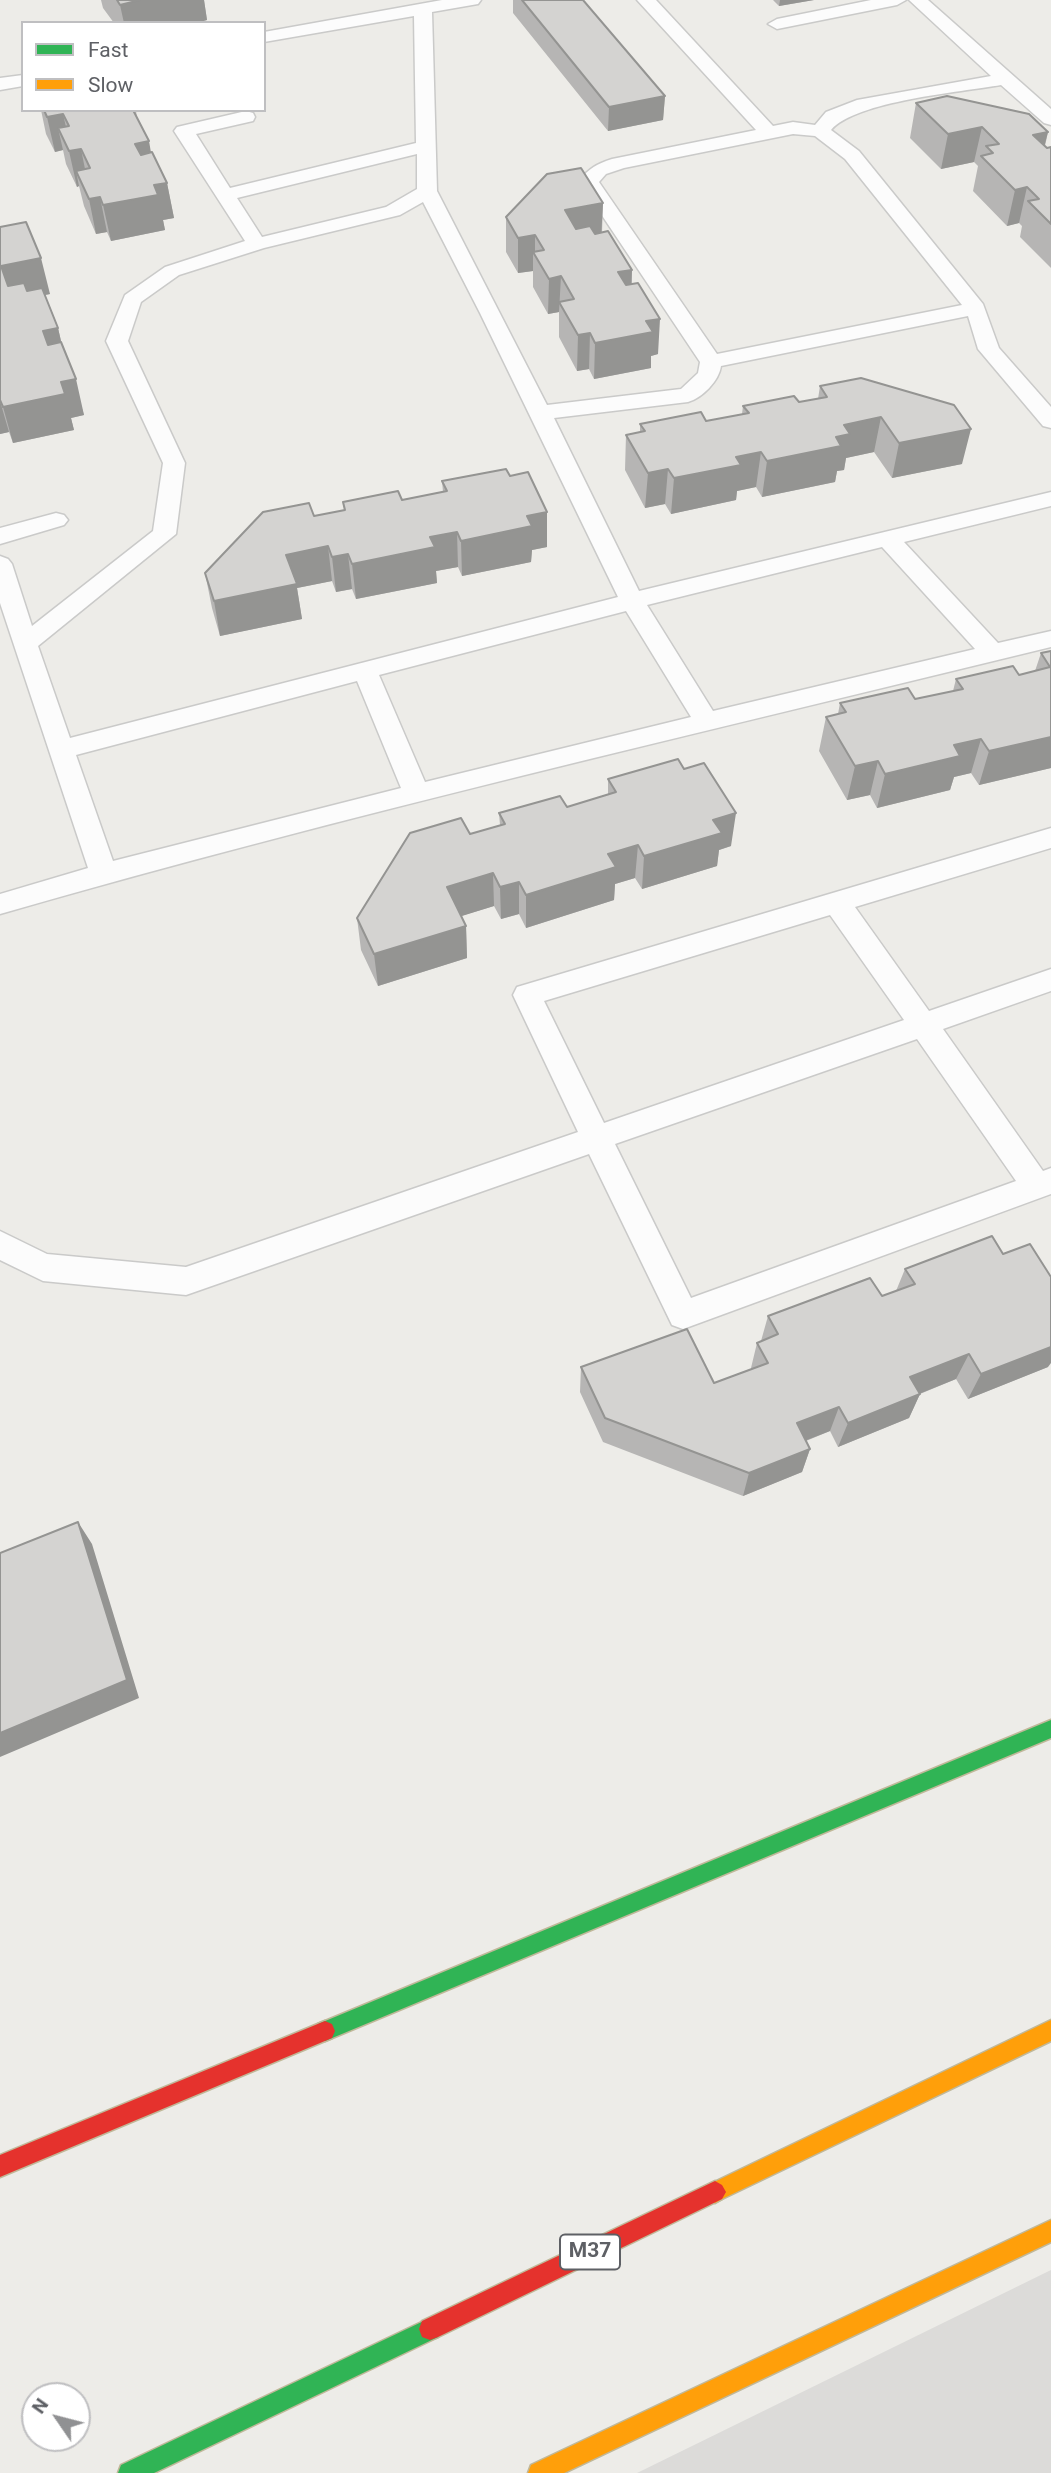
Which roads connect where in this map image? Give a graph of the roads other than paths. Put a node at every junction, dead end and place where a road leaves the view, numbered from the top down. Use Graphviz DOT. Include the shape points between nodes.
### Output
graph roads {
  1 [pos="472,0"];
  2 [pos="646,0"];
  3 [pos="897,0"];
  4 [pos="918,0"];
  5 [pos="423,9"];
  6 [pos="777,24"];
  7 [pos="266,37"];
  8 [pos="1004,79"];
  9 [pos="21,80"];
  10 [pos="0,84"];
  11 [pos="246,117"];
  12 [pos="1051,119"];
  13 [pos="820,131"];
  14 [pos="769,133"];
  15 [pos="426,146"];
  16 [pos="427,191"];
  17 [pos="225,195"];
  18 [pos="257,244"];
  19 [pos="976,308"];
  20 [pos="711,362"];
  21 [pos="540,412"];
  22 [pos="1051,421"];
  23 [pos="1051,499"];
  24 [pos="56,520"];
  25 [pos="0,536"];
  26 [pos="888,539"];
  27 [pos="0,564"];
  28 [pos="632,601"];
  29 [pos="1051,639"];
  30 [pos="25,644"];
  31 [pos="993,653"];
  32 [pos="365,670"];
  33 [pos="707,722"];
  34 [pos="61,750"];
  35 [pos="417,794"];
  36 [pos="1051,838"];
  37 [pos="104,874"];
  38 [pos="836,901"];
  39 [pos="0,904"];
  40 [pos="1051,980"];
  41 [pos="925,1024"];
  42 [pos="597,1138"];
  43 [pos="1043,1183"];
  44 [pos="0,1245"];
  45 [pos="1051,1729"];
  46 [pos="1051,2030"];
  47 [pos="0,2166"];
  48 [pos="1051,2231"];
  49 [pos="129,2473"];
  50 [pos="539,2473"];
  1 -- 5 [label="lane"];
  2 -- 14 [label="lane"];
  3 -- 6 [label="lane"];
  4 -- 8 [label="lane"];
  5 -- 7 [label="lane"];
  5 -- 15 [label="lane"];
  8 -- 12 [label="lane"];
  8 -- 13 [label="lane" via="864,104 833,116"];
  9 -- 10 [label="lane"];
  11 -- 17 [label="lane" via="184,131"];
  13 -- 14 [label="lane" via="793,128"];
  13 -- 19 [label="lane" via="852,155"];
  14 -- 20 [label="lane" via="618,163 599,170 589,181"];
  15 -- 16 [label="lane"];
  15 -- 17 [label="lane"];
  16 -- 18 [label="lane" via="393,211"];
  16 -- 21 [label="lane"];
  17 -- 18 [label="lane"];
  18 -- 30 [label="lane" via="172,271 132,299 117,341 174,463 164,534"];
  19 -- 20 [label="lane"];
  19 -- 22 [label="lane" via="989,349"];
  20 -- 21 [label="lane" via="709,375 688,395"];
  21 -- 28 [label="lane"];
  23 -- 26 [label="lane"];
  24 -- 25 [label="lane"];
  26 -- 28 [label="lane"];
  26 -- 31 [label="lane"];
  27 -- 30 [label="lane"];
  28 -- 32 [label="lane"];
  28 -- 33 [label="lane"];
  29 -- 31 [label="lane"];
  30 -- 34 [label="lane"];
  31 -- 33 [label="lane"];
  32 -- 34 [label="lane"];
  32 -- 35 [label="lane"];
  33 -- 35 [label="lane"];
  34 -- 37 [label="lane"];
  35 -- 37 [label="lane"];
  36 -- 38 [label="lane"];
  37 -- 39 [label="lane"];
  38 -- 41 [label="lane"];
  38 -- 42 [label="lane" via="527,995"];
  40 -- 41 [label="lane"];
  41 -- 42 [label="lane"];
  41 -- 43 [label="lane"];
  42 -- 43 [label="lane" via="683,1315"];
  42 -- 44 [label="lane" via="186,1281 43,1266"];
  45 -- 47 [label="highway"];
  46 -- 49 [label="highway, M37 / M37"];
  48 -- 50 [label="highway"];
}
